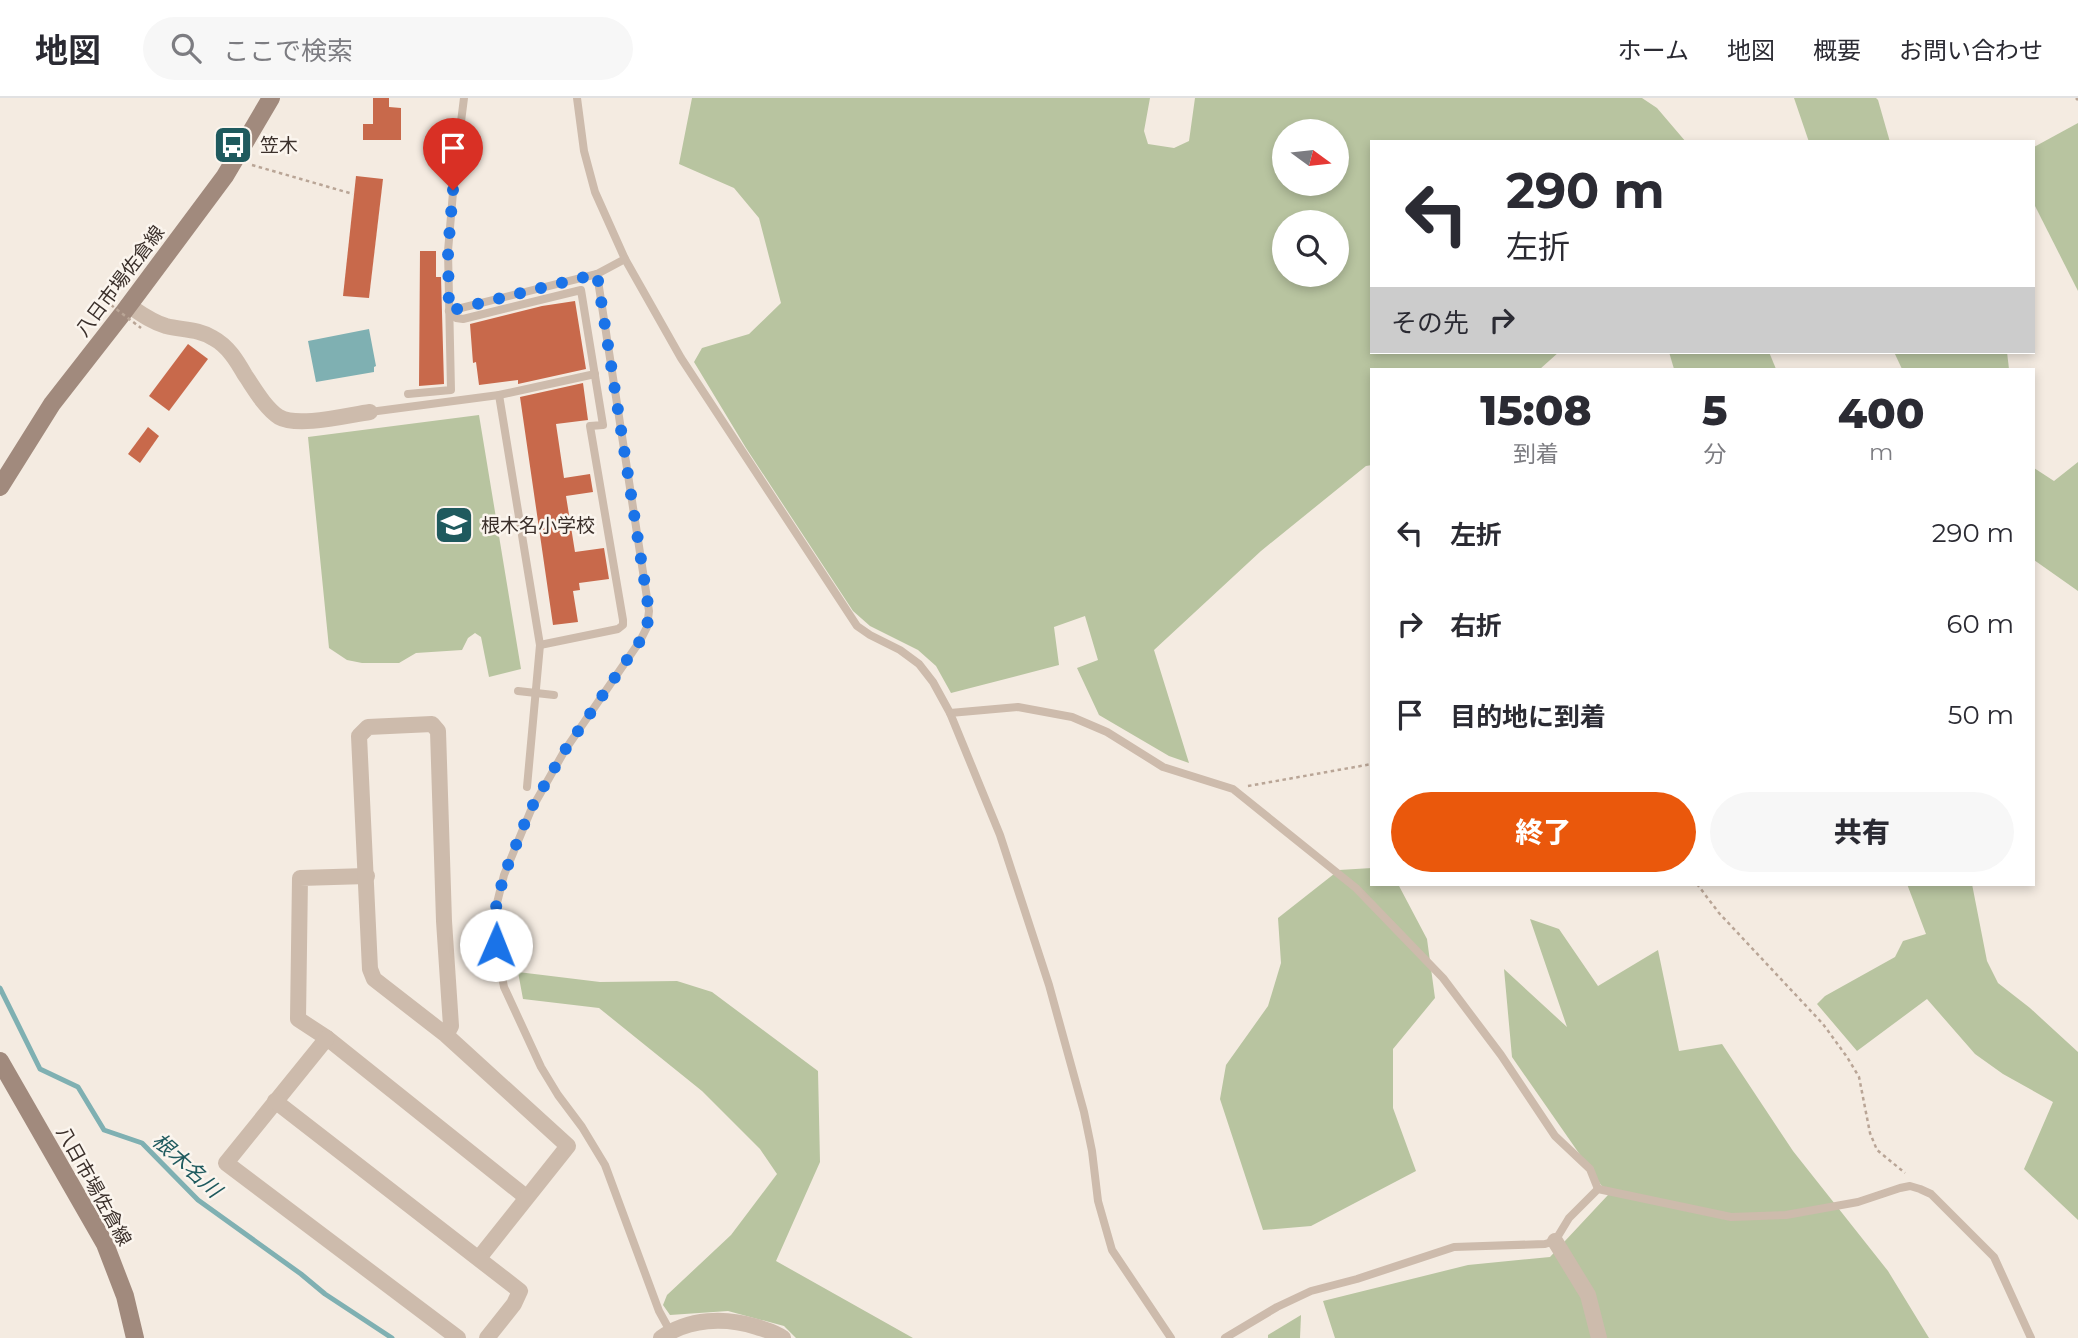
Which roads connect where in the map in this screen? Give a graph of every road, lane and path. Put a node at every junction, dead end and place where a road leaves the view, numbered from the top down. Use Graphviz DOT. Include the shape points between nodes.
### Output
graph roads {
  1 [pos="271,98"];
  2 [pos="464,98"];
  3 [pos="577,98"];
  4 [pos="249,164"];
  5 [pos="353,194"];
  6 [pos="625,259"];
  7 [pos="597,274"];
  8 [pos="121,308"];
  9 [pos="449,311"];
  10 [pos="141,328"];
  11 [pos="595,374"];
  12 [pos="408,394"];
  13 [pos="499,395"];
  14 [pos="370,412"];
  15 [pos="0,487"];
  16 [pos="540,645"];
  17 [pos="518,691"];
  18 [pos="536,693"];
  19 [pos="554,695"];
  20 [pos="950,713"];
  21 [pos="1370,764"];
  22 [pos="527,787"];
  23 [pos="1233,789"];
  24 [pos="366,876"];
  25 [pos="1699,886"];
  26 [pos="446,1035"];
  27 [pos="327,1038"];
  28 [pos="0,1061"];
  29 [pos="275,1101"];
  30 [pos="1910,1186"];
  31 [pos="1598,1189"];
  32 [pos="526,1197"];
  33 [pos="1555,1241"];
  34 [pos="479,1258"];
  35 [pos="665,1335"];
  36 [pos="135,1338"];
  37 [pos="458,1338"];
  38 [pos="487,1338"];
  39 [pos="783,1338"];
  40 [pos="1171,1338"];
  41 [pos="1225,1338"];
  42 [pos="1599,1338"];
  43 [pos="2031,1338"];
  1 -- 8 [label="main road, 八日市場佐倉線" via="225,176"];
  2 -- 9 [label="lane" via="450,212"];
  3 -- 6 [label="lane" via="595,191"];
  4 -- 5 [label="path"];
  6 -- 7 [label="lane"];
  6 -- 20 [label="lane" via="681,358 857,626 919,664"];
  7 -- 9 [label="lane"];
  7 -- 35 [label="lane" via="649,611 647,627 530,810 504,875 496,907 496,945 504,987 541,1067 605,1165"];
  8 -- 10 [label="path, bridge"];
  8 -- 14 [label="street" via="165,326 214,338 234,356 269,407 289,421"];
  8 -- 15 [label="main road, 八日市場佐倉線" via="27,440"];
  9 -- 11 [label="lane" via="463,319 582,290"];
  9 -- 12 [label="lane" via="451,390"];
  11 -- 13 [label="lane"];
  11 -- 16 [label="lane" via="603,425 590,426 622,625"];
  13 -- 14 [label="lane"];
  13 -- 16 [label="lane"];
  16 -- 18 [label="lane"];
  17 -- 18 [label="lane"];
  18 -- 19 [label="lane"];
  18 -- 22 [label="lane"];
  20 -- 23 [label="lane" via="1018,707 1072,718 1163,767"];
  20 -- 40 [label="lane" via="1000,835 1049,985 1084,1112 1098,1201 1112,1251"];
  21 -- 23 [label="path"];
  23 -- 31 [label="lane" via="1356,888 1443,978 1555,1136 1590,1169"];
  24 -- 26 [label="street" via="374,979"];
  24 -- 26 [label="street" via="359,736 368,727 432,724 438,731 451,1026"];
  24 -- 27 [label="street" via="300,878 298,1019"];
  25 -- 30 [label="path" via="1824,1024 1859,1077 1877,1150 1905,1174"];
  26 -- 32 [label="street" via="568,1146"];
  27 -- 29 [label="street"];
  27 -- 32 [label="street"];
  28 -- 36 [label="main road, 八日市場佐倉線" via="104,1244 125,1296"];
  29 -- 34 [label="street"];
  29 -- 37 [label="street" via="226,1163"];
  30 -- 31 [label="lane" via="1858,1202 1786,1215 1731,1217"];
  30 -- 43 [label="lane" via="1931,1194 1994,1257"];
  31 -- 33 [label="lane" via="1569,1218"];
  32 -- 34 [label="street"];
  33 -- 41 [label="lane" via="1454,1247 1311,1291"];
  33 -- 42 [label="street" via="1588,1295"];
  34 -- 38 [label="street" via="520,1291"];
  35 -- 39 [label="street" via="712,1319 739,1321"];
}
